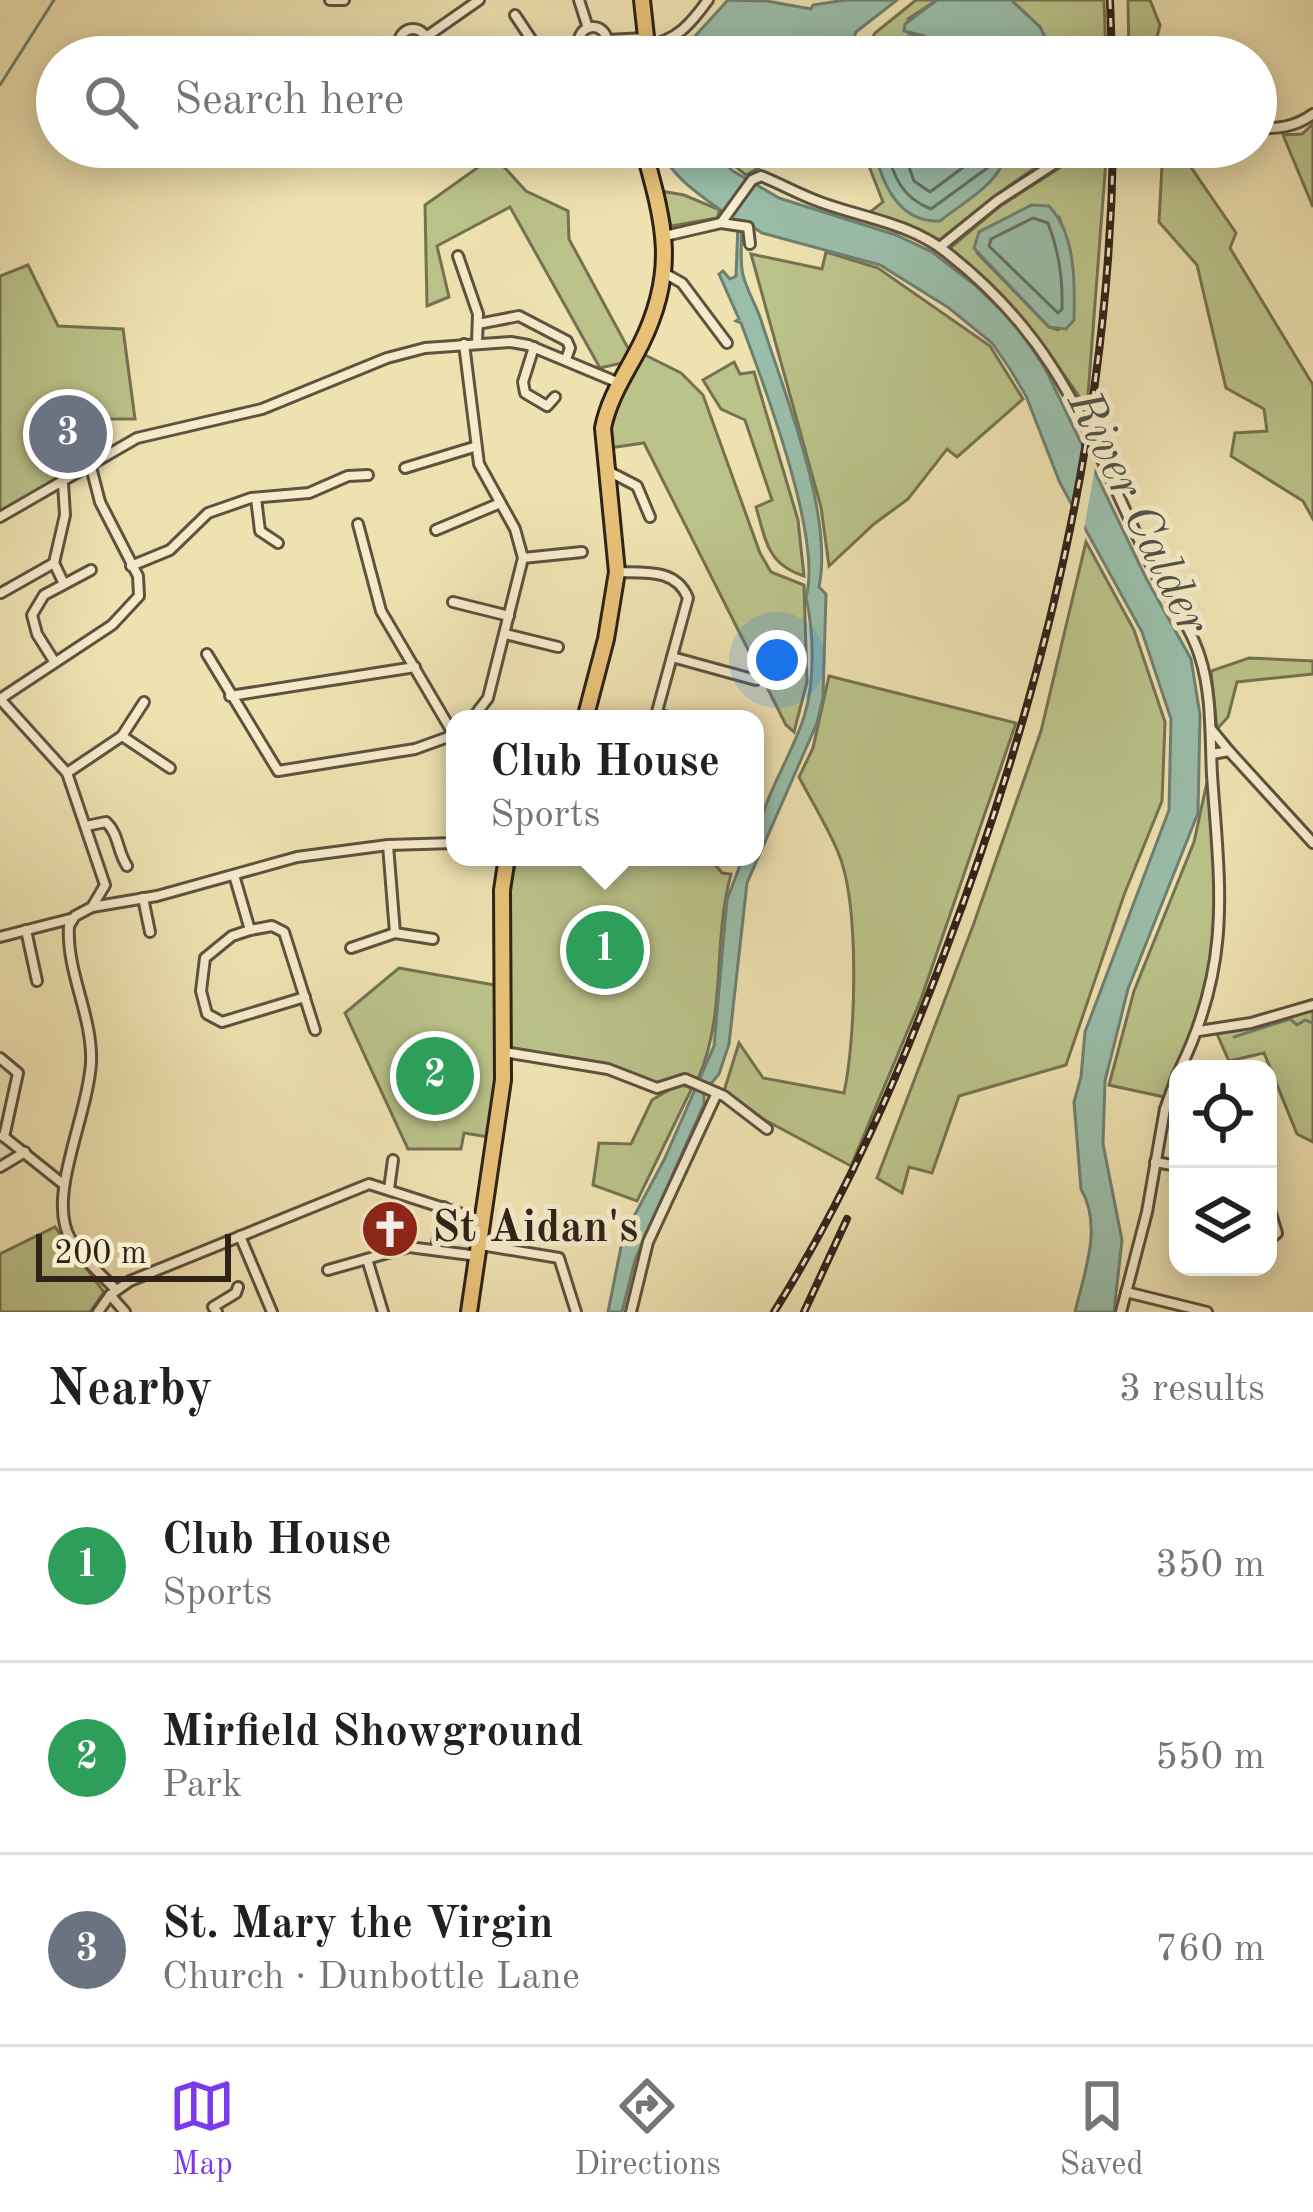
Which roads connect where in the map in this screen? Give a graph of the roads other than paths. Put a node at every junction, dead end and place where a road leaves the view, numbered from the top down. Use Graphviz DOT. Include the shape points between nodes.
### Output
graph roads {
  1 [pos="329,0"];
  2 [pos="344,0"];
  3 [pos="478,0"];
  4 [pos="579,0"];
  5 [pos="642,0"];
  6 [pos="707,0"];
  7 [pos="515,15"];
  8 [pos="588,28"];
  9 [pos="426,36"];
  10 [pos="529,36"];
  11 [pos="580,36"];
  12 [pos="605,36"];
  13 [pos="645,36"];
  14 [pos="675,36"];
  15 [pos="1313,114"];
  16 [pos="1277,129"];
  17 [pos="648,168"];
  18 [pos="1048,168"];
  19 [pos="727,222"];
  20 [pos="665,236"];
  21 [pos="750,244"];
  22 [pos="940,247"];
  23 [pos="458,256"];
  24 [pos="666,274"];
  25 [pos="478,323"];
  26 [pos="477,343"];
  27 [pos="728,343"];
  28 [pos="464,344"];
  29 [pos="535,347"];
  30 [pos="566,359"];
  31 [pos="620,383"];
  32 [pos="555,397"];
  33 [pos="474,447"];
  34 [pos="91,467"];
  35 [pos="405,468"];
  36 [pos="605,470"];
  37 [pos="368,475"];
  38 [pos="63,483"];
  39 [pos="256,498"];
  40 [pos="498,504"];
  41 [pos="0,517"];
  42 [pos="650,517"];
  43 [pos="361,528"];
  44 [pos="436,530"];
  45 [pos="278,543"];
  46 [pos="582,553"];
  47 [pos="523,558"];
  48 [pos="54,563"];
  49 [pos="131,566"];
  50 [pos="91,570"];
  51 [pos="617,572"];
  52 [pos="33,575"];
  53 [pos="64,584"];
  54 [pos="1,593"];
  55 [pos="44,595"];
  56 [pos="453,602"];
  57 [pos="509,616"];
  58 [pos="505,634"];
  59 [pos="559,647"];
  60 [pos="207,654"];
  61 [pos="672,657"];
  62 [pos="54,661"];
  63 [pos="416,667"];
  64 [pos="756,680"];
  65 [pos="230,696"];
  66 [pos="0,699"];
  67 [pos="144,702"];
  68 [pos="479,710"];
  69 [pos="587,710"];
  70 [pos="658,710"];
  71 [pos="446,719"];
  72 [pos="1210,728"];
  73 [pos="122,736"];
  74 [pos="446,736"];
  75 [pos="1229,751"];
  76 [pos="1211,754"];
  77 [pos="163,767"];
  78 [pos="67,773"];
  79 [pos="86,826"];
  80 [pos="1313,842"];
  81 [pos="446,843"];
  82 [pos="388,845"];
  83 [pos="127,866"];
  84 [pos="506,866"];
  85 [pos="233,875"];
  86 [pos="105,885"];
  87 [pos="142,898"];
  88 [pos="125,901"];
  89 [pos="92,907"];
  90 [pos="72,919"];
  91 [pos="26,930"];
  92 [pos="250,930"];
  93 [pos="151,932"];
  94 [pos="394,933"];
  95 [pos="0,937"];
  96 [pos="433,939"];
  97 [pos="351,948"];
  98 [pos="37,981"];
  99 [pos="305,997"];
  100 [pos="1313,1005"];
  101 [pos="315,1030"];
  102 [pos="1198,1031"];
  103 [pos="504,1052"];
  104 [pos="0,1058"];
  105 [pos="1184,1060"];
  106 [pos="714,1091"];
  107 [pos="1169,1098"];
  108 [pos="767,1130"];
  109 [pos="2,1135"];
  110 [pos="25,1152"];
  111 [pos="393,1160"];
  112 [pos="1154,1162"];
  113 [pos="1169,1164"];
  114 [pos="0,1167"];
  115 [pos="63,1184"];
  116 [pos="389,1189"];
  117 [pos="444,1207"];
  118 [pos="484,1221"];
  119 [pos="239,1236"];
  120 [pos="436,1248"];
  121 [pos="480,1251"];
  122 [pos="367,1259"];
  123 [pos="328,1270"];
  124 [pos="238,1287"];
  125 [pos="113,1292"];
  126 [pos="1126,1292"];
  127 [pos="98,1312"];
  128 [pos="125,1312"];
  129 [pos="217,1312"];
  130 [pos="272,1312"];
  131 [pos="383,1312"];
  132 [pos="469,1312"];
  133 [pos="577,1312"];
  134 [pos="631,1312"];
  135 [pos="1121,1312"];
  136 [pos="1207,1312"];
  1 -- 2 [label="street"];
  3 -- 9 [label="street"];
  4 -- 8 [label="street"];
  5 -- 13 [label="highway"];
  6 -- 14 [label="street"];
  7 -- 10 [label="street"];
  8 -- 11 [label="street"];
  8 -- 12 [label="street"];
  15 -- 16 [label="street"];
  17 -- 20 [label="highway"];
  18 -- 22 [label="street"];
  19 -- 20 [label="street"];
  19 -- 21 [label="street" via="745,225"];
  19 -- 22 [label="street" via="752,181 766,178"];
  20 -- 24 [label="highway"];
  22 -- 72 [label="street" via="1029,332 1066,383 1200,655"];
  23 -- 25 [label="street"];
  24 -- 27 [label="street"];
  24 -- 31 [label="highway"];
  25 -- 26 [label="street"];
  25 -- 30 [label="street" via="518,316 568,343"];
  26 -- 28 [label="street"];
  26 -- 29 [label="street"];
  28 -- 33 [label="street"];
  28 -- 34 [label="street" via="387,358 262,409 137,438"];
  29 -- 30 [label="street"];
  29 -- 32 [label="street" via="525,393 548,406"];
  30 -- 31 [label="street"];
  31 -- 36 [label="highway" via="606,410"];
  33 -- 35 [label="street"];
  33 -- 40 [label="street"];
  34 -- 38 [label="street"];
  34 -- 49 [label="street"];
  36 -- 42 [label="street" via="637,486"];
  36 -- 51 [label="highway"];
  37 -- 39 [label="street"];
  38 -- 41 [label="street"];
  38 -- 48 [label="street"];
  39 -- 45 [label="street" via="260,531"];
  39 -- 49 [label="street" via="208,513 170,550"];
  40 -- 44 [label="street"];
  40 -- 47 [label="street"];
  43 -- 63 [label="street" via="381,611"];
  46 -- 47 [label="street"];
  47 -- 57 [label="street"];
  48 -- 52 [label="street"];
  48 -- 53 [label="street"];
  49 -- 62 [label="street" via="137,600"];
  50 -- 53 [label="street"];
  51 -- 61 [label="street" via="661,573 685,588"];
  51 -- 69 [label="highway"];
  52 -- 54 [label="street"];
  52 -- 55 [label="street"];
  53 -- 55 [label="street"];
  55 -- 62 [label="street" via="32,623"];
  56 -- 57 [label="street"];
  57 -- 58 [label="street"];
  58 -- 59 [label="street"];
  58 -- 68 [label="street"];
  60 -- 65 [label="street"];
  61 -- 64 [label="street"];
  61 -- 70 [label="street"];
  62 -- 66 [label="street"];
  63 -- 65 [label="street"];
  63 -- 71 [label="street"];
  65 -- 74 [label="street" via="278,771 415,749"];
  66 -- 78 [label="street"];
  67 -- 73 [label="street"];
  72 -- 75 [label="street"];
  72 -- 76 [label="street"];
  73 -- 77 [label="street"];
  73 -- 78 [label="street"];
  75 -- 76 [label="street"];
  75 -- 80 [label="street"];
  76 -- 102 [label="street" via="1220,907"];
  78 -- 79 [label="street"];
  79 -- 83 [label="street" via="106,822"];
  79 -- 86 [label="street"];
  81 -- 82 [label="street"];
  82 -- 85 [label="street"];
  82 -- 94 [label="street"];
  84 -- 103 [label="highway"];
  85 -- 87 [label="street"];
  85 -- 92 [label="street"];
  86 -- 88 [label="street"];
  86 -- 89 [label="street"];
  87 -- 88 [label="street"];
  87 -- 93 [label="street"];
  88 -- 89 [label="street"];
  89 -- 90 [label="street"];
  90 -- 91 [label="street"];
  90 -- 115 [label="street" via="68,935 91,1062"];
  91 -- 95 [label="street"];
  91 -- 98 [label="street"];
  92 -- 99 [label="street" via="284,932"];
  92 -- 99 [label="street" via="205,958 207,1014 222,1022"];
  94 -- 96 [label="street"];
  94 -- 97 [label="street"];
  99 -- 101 [label="street"];
  100 -- 102 [label="street"];
  102 -- 105 [label="street"];
  103 -- 106 [label="street" via="608,1070 657,1088 694,1082"];
  103 -- 118 [label="highway"];
  104 -- 109 [label="street" via="18,1073"];
  106 -- 108 [label="street"];
  106 -- 134 [label="street" via="648,1242"];
  107 -- 112 [label="street"];
  109 -- 110 [label="street"];
  110 -- 114 [label="street"];
  110 -- 115 [label="street"];
  111 -- 116 [label="street"];
  112 -- 113 [label="street"];
  112 -- 126 [label="street"];
  115 -- 125 [label="street" via="68,1235"];
  116 -- 117 [label="street"];
  116 -- 119 [label="street" via="363,1186"];
  117 -- 118 [label="street"];
  117 -- 120 [label="street"];
  118 -- 121 [label="highway"];
  119 -- 125 [label="street"];
  119 -- 130 [label="street"];
  120 -- 121 [label="street"];
  120 -- 122 [label="street"];
  121 -- 132 [label="highway"];
  121 -- 133 [label="street" via="559,1258"];
  122 -- 123 [label="street"];
  122 -- 131 [label="street"];
  124 -- 129 [label="street" via="213,1307"];
  125 -- 127 [label="street"];
  125 -- 128 [label="street"];
  126 -- 135 [label="street"];
  126 -- 136 [label="street"];
}
